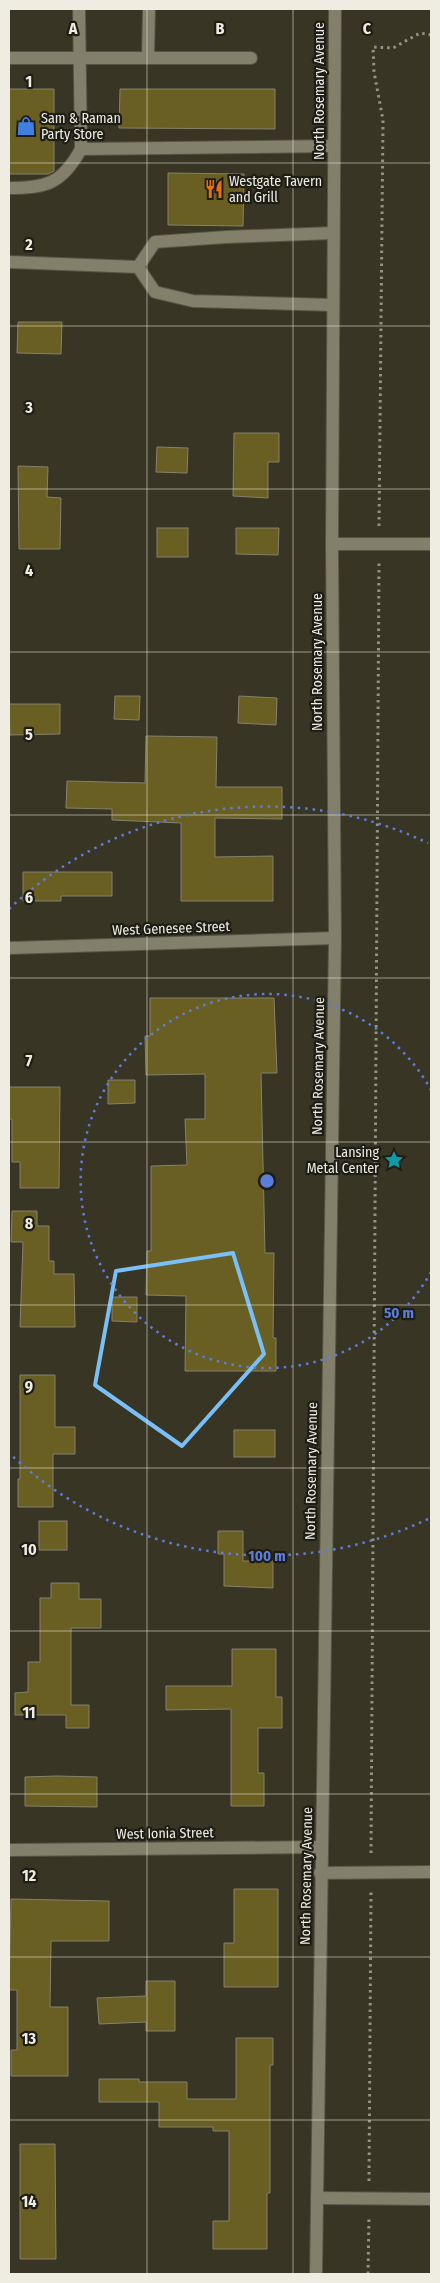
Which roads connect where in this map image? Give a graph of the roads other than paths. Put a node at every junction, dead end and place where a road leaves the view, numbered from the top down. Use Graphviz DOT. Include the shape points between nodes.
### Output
graph roads {
  1 [pos="79,9"];
  2 [pos="149,9"];
  3 [pos="334,9"];
  4 [pos="80,57"];
  5 [pos="148,57"];
  6 [pos="9,58"];
  7 [pos="250,58"];
  8 [pos="334,146"];
  9 [pos="81,149"];
  10 [pos="9,188"];
  11 [pos="333,233"];
  12 [pos="9,262"];
  13 [pos="138,267"];
  14 [pos="332,305"];
  15 [pos="332,544"];
  16 [pos="431,544"];
  17 [pos="335,938"];
  18 [pos="9,948"];
  19 [pos="321,1846"];
  20 [pos="9,1850"];
  21 [pos="431,1872"];
  22 [pos="320,1873"];
  23 [pos="317,2198"];
  24 [pos="431,2199"];
  25 [pos="316,2274"];
  1 -- 4 [label="street"];
  2 -- 5 [label="street"];
  3 -- 8 [label="street, North Rosemary Avenue"];
  4 -- 5 [label="street"];
  4 -- 6 [label="street"];
  4 -- 9 [label="street"];
  5 -- 7 [label="street"];
  8 -- 9 [label="street"];
  8 -- 11 [label="street, North Rosemary Avenue"];
  9 -- 10 [label="street" via="73,163 50,183 39,188"];
  11 -- 13 [label="street" via="154,242"];
  11 -- 14 [label="street, North Rosemary Avenue"];
  12 -- 13 [label="street"];
  13 -- 14 [label="street" via="155,292 194,301"];
  14 -- 15 [label="street, North Rosemary Avenue"];
  15 -- 16 [label="street"];
  15 -- 17 [label="street, North Rosemary Avenue"];
  17 -- 18 [label="street, West Genesee Street"];
  17 -- 19 [label="street, North Rosemary Avenue"];
  19 -- 20 [label="street, West Ionia Street"];
  19 -- 22 [label="street, North Rosemary Avenue"];
  21 -- 22 [label="street"];
  22 -- 23 [label="street, North Rosemary Avenue"];
  23 -- 24 [label="street"];
  23 -- 25 [label="street, North Rosemary Avenue"];
}
